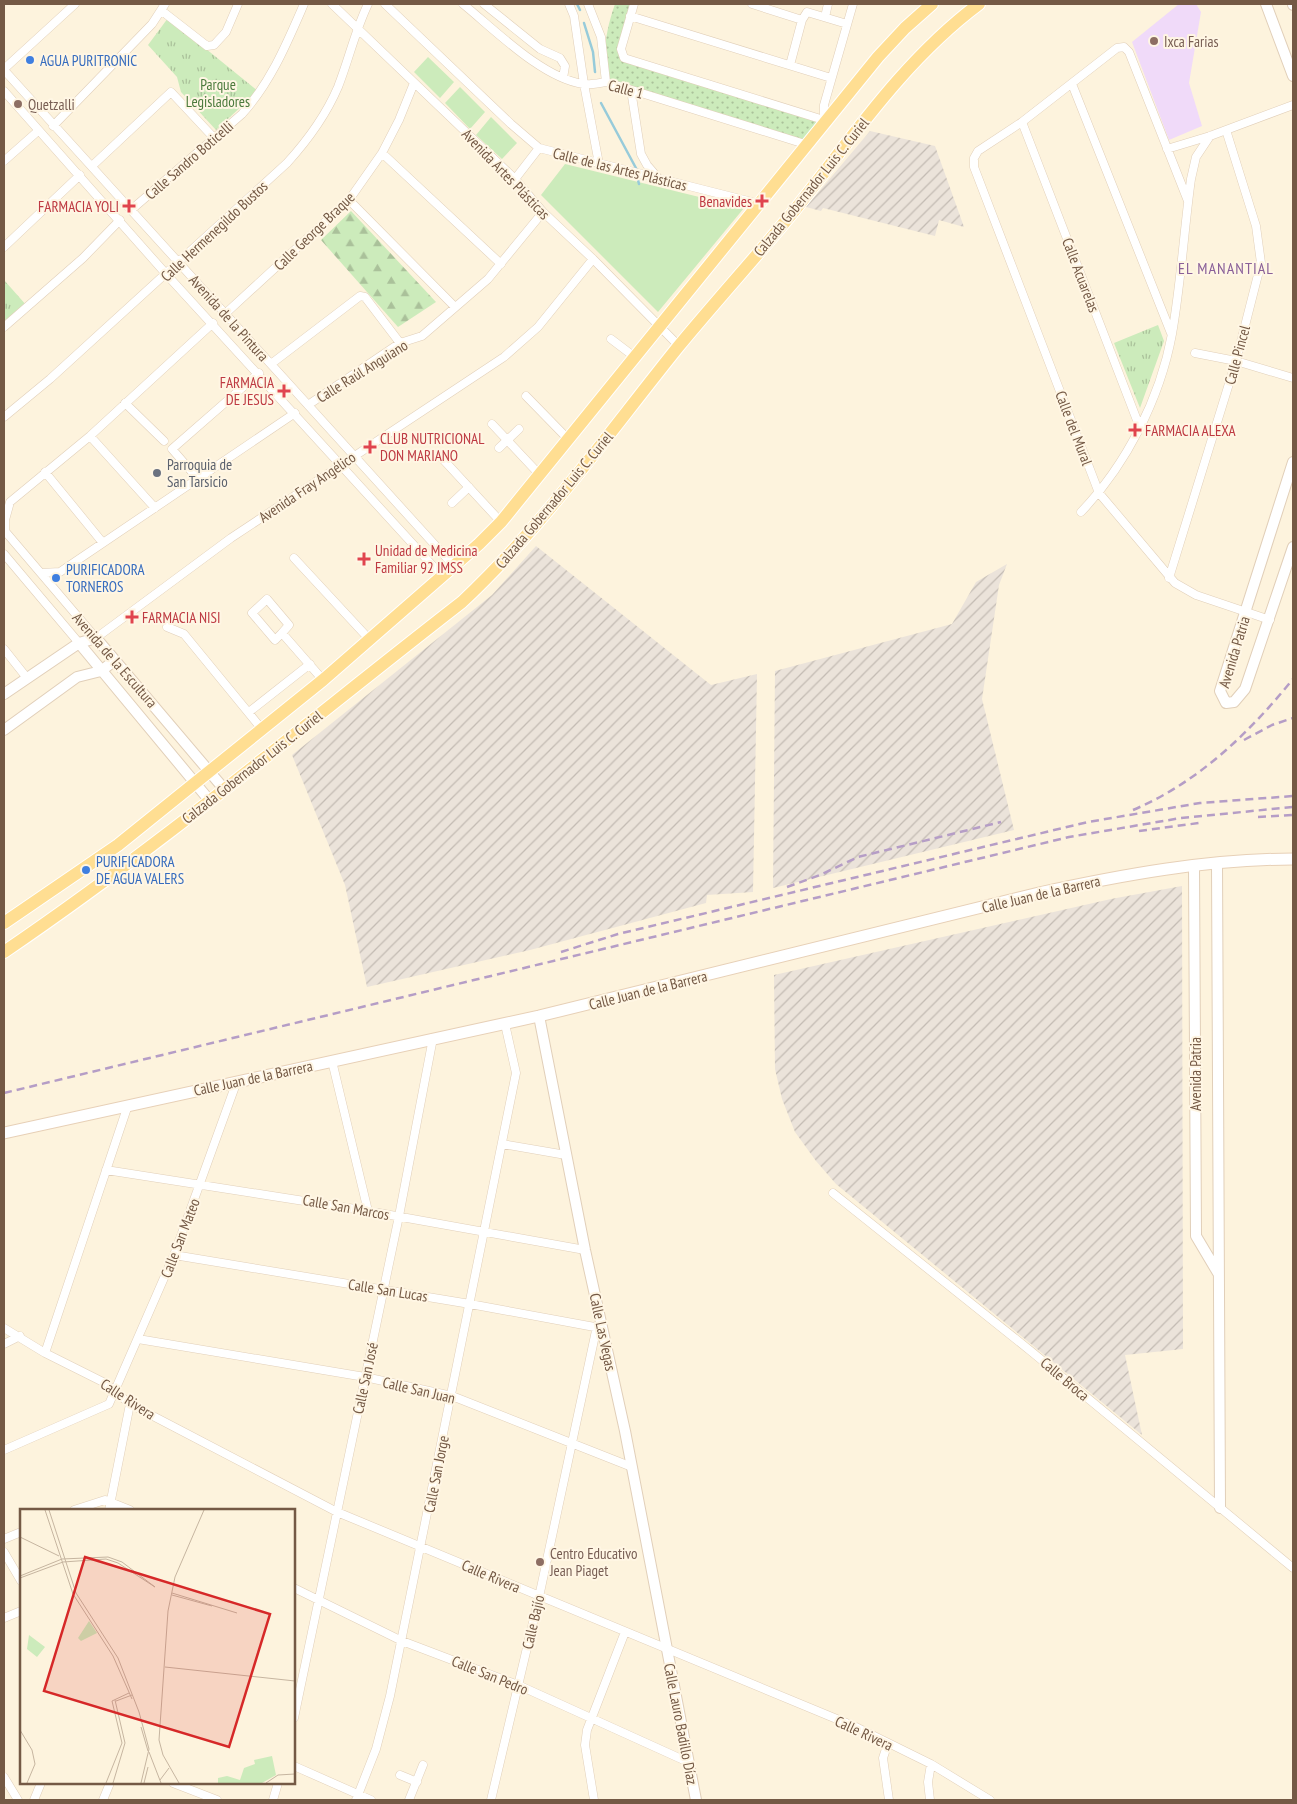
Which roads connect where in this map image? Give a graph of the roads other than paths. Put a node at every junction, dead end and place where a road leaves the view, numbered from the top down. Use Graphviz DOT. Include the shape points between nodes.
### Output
graph roads {
  1 [pos="75,4"];
  2 [pos="238,4"];
  3 [pos="304,4"];
  4 [pos="332,4"];
  5 [pos="368,4"];
  6 [pos="385,4"];
  7 [pos="463,4"];
  8 [pos="485,4"];
  9 [pos="569,4"];
  10 [pos="588,4"];
  11 [pos="634,4"];
  12 [pos="752,4"];
  13 [pos="828,4"];
  14 [pos="853,4"];
  15 [pos="932,4"];
  16 [pos="978,4"];
  17 [pos="1266,4"];
  18 [pos="164,7"];
  19 [pos="630,16"];
  20 [pos="825,17"];
  21 [pos="802,20"];
  22 [pos="847,24"];
  23 [pos="357,27"];
  24 [pos="790,66"];
  25 [pos="4,69"];
  26 [pos="1293,76"];
  27 [pos="563,78"];
  28 [pos="831,78"];
  29 [pos="606,82"];
  30 [pos="414,83"];
  31 [pos="584,84"];
  32 [pos="1072,84"];
  33 [pos="631,90"];
  34 [pos="4,91"];
  35 [pos="1293,105"];
  36 [pos="826,120"];
  37 [pos="1022,122"];
  38 [pos="53,126"];
  39 [pos="1226,130"];
  40 [pos="38,131"];
  41 [pos="1210,136"];
  42 [pos="214,138"];
  43 [pos="808,146"];
  44 [pos="539,148"];
  45 [pos="1167,149"];
  46 [pos="382,153"];
  47 [pos="4,161"];
  48 [pos="599,164"];
  49 [pos="92,166"];
  50 [pos="80,175"];
  51 [pos="659,179"];
  52 [pos="515,180"];
  53 [pos="350,200"];
  54 [pos="1188,202"];
  55 [pos="760,204"];
  56 [pos="131,210"];
  57 [pos="543,212"];
  58 [pos="120,220"];
  59 [pos="4,246"];
  60 [pos="593,259"];
  61 [pos="179,263"];
  62 [pos="501,264"];
  63 [pos="166,275"];
  64 [pos="455,307"];
  65 [pos="226,314"];
  66 [pos="213,323"];
  67 [pos="660,327"];
  68 [pos="4,328"];
  69 [pos="1172,335"];
  70 [pos="611,339"];
  71 [pos="400,343"];
  72 [pos="679,346"];
  73 [pos="1195,353"];
  74 [pos="636,358"];
  75 [pos="1236,361"];
  76 [pos="271,364"];
  77 [pos="258,373"];
  78 [pos="1293,378"];
  79 [pos="526,396"];
  80 [pos="125,403"];
  81 [pos="308,405"];
  82 [pos="295,413"];
  83 [pos="4,416"];
  84 [pos="492,424"];
  85 [pos="1140,428"];
  86 [pos="519,429"];
  87 [pos="90,436"];
  88 [pos="568,440"];
  89 [pos="164,441"];
  90 [pos="507,441"];
  91 [pos="499,448"];
  92 [pos="355,455"];
  93 [pos="439,455"];
  94 [pos="1293,462"];
  95 [pos="342,464"];
  96 [pos="45,472"];
  97 [pos="539,474"];
  98 [pos="198,479"];
  99 [pos="469,487"];
  100 [pos="1099,493"];
  101 [pos="7,502"];
  102 [pos="452,503"];
  103 [pos="155,508"];
  104 [pos="1080,512"];
  105 [pos="501,522"];
  106 [pos="4,530"];
  107 [pos="103,543"];
  108 [pos="1293,547"];
  109 [pos="4,554"];
  110 [pos="294,558"];
  111 [pos="454,566"];
  112 [pos="60,572"];
  113 [pos="41,573"];
  114 [pos="442,576"];
  115 [pos="1169,578"];
  116 [pos="55,590"];
  117 [pos="1246,612"];
  118 [pos="1270,620"];
  119 [pos="167,627"];
  120 [pos="282,633"];
  121 [pos="96,638"];
  122 [pos="370,640"];
  123 [pos="79,643"];
  124 [pos="4,650"];
  125 [pos="113,658"];
  126 [pos="310,664"];
  127 [pos="101,671"];
  128 [pos="27,678"];
  129 [pos="323,680"];
  130 [pos="4,694"];
  131 [pos="249,712"];
  132 [pos="261,728"];
  133 [pos="4,730"];
  134 [pos="210,770"];
  135 [pos="196,781"];
  136 [pos="225,790"];
  137 [pos="210,801"];
  138 [pos="1293,859"];
  139 [pos="1217,864"];
  140 [pos="1194,866"];
  141 [pos="4,924"];
  142 [pos="4,952"];
  143 [pos="539,1016"];
  144 [pos="505,1024"];
  145 [pos="433,1038"];
  146 [pos="332,1061"];
  147 [pos="237,1081"];
  148 [pos="128,1105"];
  149 [pos="4,1133"];
  150 [pos="502,1144"];
  151 [pos="566,1155"];
  152 [pos="106,1170"];
  153 [pos="201,1183"];
  154 [pos="834,1193"];
  155 [pos="368,1211"];
  156 [pos="399,1216"];
  157 [pos="484,1232"];
  158 [pos="585,1250"];
  159 [pos="174,1255"];
  160 [pos="1219,1276"];
  161 [pos="383,1289"];
  162 [pos="470,1304"];
  163 [pos="4,1328"];
  164 [pos="599,1328"];
  165 [pos="20,1336"];
  166 [pos="138,1339"];
  167 [pos="4,1344"];
  168 [pos="45,1352"];
  169 [pos="365,1378"];
  170 [pos="115,1391"];
  171 [pos="452,1396"];
  172 [pos="130,1404"];
  173 [pos="573,1444"];
  174 [pos="4,1450"];
  175 [pos="632,1467"];
  176 [pos="112,1501"];
  177 [pos="1220,1508"];
  178 [pos="77,1509"];
  179 [pos="109,1509"];
  180 [pos="128,1509"];
  181 [pos="337,1512"];
  182 [pos="20,1532"];
  183 [pos="4,1539"];
  184 [pos="422,1546"];
  185 [pos="4,1552"];
  186 [pos="1293,1568"];
  187 [pos="20,1578"];
  188 [pos="295,1588"];
  189 [pos="539,1596"];
  190 [pos="318,1599"];
  191 [pos="20,1611"];
  192 [pos="4,1618"];
  193 [pos="625,1632"];
  194 [pos="402,1641"];
  195 [pos="666,1649"];
  196 [pos="518,1685"];
  197 [pos="295,1713"];
  198 [pos="592,1718"];
  199 [pos="888,1743"];
  200 [pos="688,1762"];
  201 [pos="931,1764"];
  202 [pos="423,1765"];
  203 [pos="295,1767"];
  204 [pos="400,1774"];
  205 [pos="4,1777"];
  206 [pos="417,1782"];
  207 [pos="41,1784"];
  208 [pos="110,1784"];
  209 [pos="176,1784"];
  210 [pos="278,1784"];
  211 [pos="976,1796"];
  212 [pos="357,1798"];
  213 [pos="18,1800"];
  214 [pos="34,1800"];
  215 [pos="103,1800"];
  216 [pos="217,1800"];
  217 [pos="273,1800"];
  218 [pos="371,1800"];
  219 [pos="409,1800"];
  220 [pos="491,1800"];
  221 [pos="594,1800"];
  222 [pos="696,1800"];
  223 [pos="889,1800"];
  224 [pos="930,1800"];
  225 [pos="990,1800"];
  1 -- 25 [label="street"];
  2 -- 18 [label="street" via="226,32 214,45 207,46"];
  3 -- 42 [label="street, Calle Sandro Boticelli" via="264,88 242,114"];
  4 -- 23 [label="street, Avenida Artes Plásticas"];
  5 -- 23 [label="street, Calle Hermenegildo Bustos"];
  6 -- 44 [label="street, Calle de las Artes Plásticas"];
  7 -- 27 [label="street, Calle 1" via="526,57"];
  8 -- 27 [label="street" via="563,62"];
  9 -- 31 [label="street" via="574,16"];
  10 -- 29 [label="street" via="602,37"];
  11 -- 19 [label="street"];
  12 -- 21 [label="street"];
  13 -- 20 [label="street"];
  14 -- 22 [label="street"];
  15 -- 36 [label="main road, Calzada Gobernador Luis C. Curiel" via="905,28"];
  16 -- 72 [label="main road, Calzada Gobernador Luis C. Curiel" via="898,78 792,212"];
  17 -- 26 [label="street"];
  18 -- 38 [label="street" via="152,24"];
  19 -- 24 [label="street"];
  19 -- 36 [label="street, Calle 1" via="621,49 627,60"];
  20 -- 21 [label="street" via="808,12"];
  20 -- 22 [label="street"];
  21 -- 24 [label="street"];
  22 -- 28 [label="street"];
  23 -- 30 [label="street, Avenida Artes Plásticas"];
  23 -- 61 [label="street, Calle Hermenegildo Bustos" via="338,88 307,140 287,163"];
  24 -- 28 [label="street"];
  25 -- 38 [label="street, Avenida de la Pintura"];
  27 -- 31 [label="street, Calle 1"];
  28 -- 36 [label="street" via="824,105"];
  29 -- 31 [label="street, Calle 1"];
  29 -- 33 [label="street, Calle 1"];
  30 -- 46 [label="street, Calle George Braque"];
  30 -- 52 [label="street, Avenida Artes Plásticas"];
  31 -- 48 [label="street"];
  32 -- 37 [label="street"];
  32 -- 45 [label="street" via="1117,48 1124,47 1130,52"];
  32 -- 69 [label="street"];
  33 -- 43 [label="street, Calle 1"];
  33 -- 51 [label="street" via="641,154"];
  34 -- 40 [label="street, Avenida de la Pintura"];
  35 -- 39 [label="street"];
  36 -- 43 [label="main road, Calzada Gobernador Luis C. Curiel"];
  37 -- 85 [label="street, Calle Acuarelas"];
  37 -- 100 [label="street, Calle del Mural" via="978,151 974,167"];
  38 -- 49 [label="street, Avenida de la Pintura"];
  39 -- 41 [label="street"];
  39 -- 75 [label="street, Calle Pincel" via="1256,226 1261,253"];
  40 -- 47 [label="street"];
  40 -- 50 [label="street, Avenida de la Pintura"];
  41 -- 45 [label="street"];
  41 -- 54 [label="street" via="1196,157"];
  42 -- 49 [label="street" via="171,92"];
  42 -- 56 [label="street, Calle Sandro Boticelli"];
  43 -- 55 [label="main road, Calzada Gobernador Luis C. Curiel"];
  44 -- 48 [label="street, Calle de las Artes Plásticas"];
  44 -- 52 [label="street"];
  45 -- 54 [label="street"];
  46 -- 53 [label="street, Calle George Braque"];
  46 -- 62 [label="street"];
  48 -- 51 [label="street, Calle de las Artes Plásticas"];
  49 -- 56 [label="street, Avenida de la Pintura"];
  50 -- 58 [label="street, Avenida de la Pintura"];
  50 -- 59 [label="street"];
  51 -- 55 [label="street, Calle de las Artes Plásticas"];
  52 -- 57 [label="street, Avenida Artes Plásticas"];
  53 -- 64 [label="street"];
  53 -- 65 [label="street, Calle George Braque"];
  54 -- 69 [label="street"];
  55 -- 67 [label="main road, Calzada Gobernador Luis C. Curiel"];
  56 -- 61 [label="street, Avenida de la Pintura"];
  57 -- 60 [label="street, Avenida Artes Plásticas"];
  57 -- 62 [label="street, Calle Raúl Anguiano"];
  58 -- 63 [label="street, Avenida de la Pintura"];
  58 -- 68 [label="street" via="83,258"];
  60 -- 67 [label="street, Avenida Artes Plásticas"];
  60 -- 92 [label="street, Avenida Fray Angélico" via="538,327 504,357"];
  61 -- 63 [label="street, Calle Hermenegildo Bustos"];
  61 -- 65 [label="street, Avenida de la Pintura"];
  62 -- 64 [label="street, Calle Raúl Anguiano" via="488,280"];
  63 -- 66 [label="street, Avenida de la Pintura"];
  63 -- 83 [label="street, Calle Hermenegildo Bustos"];
  64 -- 71 [label="street, Calle Raúl Anguiano" via="422,336"];
  65 -- 76 [label="street, Avenida de la Pintura"];
  66 -- 77 [label="street, Avenida de la Pintura"];
  66 -- 80 [label="street"];
  67 -- 72 [label="street, Avenida Artes Plásticas"];
  67 -- 74 [label="main road, Calzada Gobernador Luis C. Curiel"];
  69 -- 85 [label="street" via="1164,369"];
  70 -- 74 [label="street"];
  71 -- 76 [label="street" via="365,297 360,296"];
  71 -- 81 [label="street, Calle Raúl Anguiano"];
  72 -- 136 [label="main road, Calzada Gobernador Luis C. Curiel" via="534,530 492,573 462,602"];
  73 -- 75 [label="street"];
  74 -- 88 [label="main road, Calzada Gobernador Luis C. Curiel"];
  75 -- 78 [label="street"];
  75 -- 115 [label="street, Calle Pincel"];
  76 -- 81 [label="street, Avenida de la Pintura"];
  77 -- 82 [label="street, Avenida de la Pintura"];
  77 -- 98 [label="street" via="172,449"];
  79 -- 88 [label="street"];
  80 -- 87 [label="street"];
  80 -- 89 [label="street"];
  81 -- 92 [label="street, Avenida de la Pintura"];
  82 -- 95 [label="street, Avenida de la Pintura"];
  82 -- 98 [label="street"];
  84 -- 90 [label="street"];
  85 -- 100 [label="street"];
  86 -- 90 [label="street"];
  87 -- 96 [label="street"];
  87 -- 103 [label="street"];
  88 -- 97 [label="main road, Calzada Gobernador Luis C. Curiel"];
  90 -- 91 [label="street"];
  90 -- 97 [label="street"];
  92 -- 95 [label="street, Avenida Fray Angélico"];
  92 -- 111 [label="street, Avenida de la Pintura"];
  93 -- 99 [label="street"];
  94 -- 117 [label="street, Avenida Patria"];
  95 -- 114 [label="street, Avenida de la Pintura"];
  95 -- 121 [label="street, Avenida Fray Angélico" via="231,538"];
  96 -- 101 [label="street"];
  96 -- 107 [label="street"];
  97 -- 105 [label="main road, Calzada Gobernador Luis C. Curiel"];
  98 -- 103 [label="street"];
  99 -- 102 [label="street"];
  99 -- 105 [label="street"];
  100 -- 104 [label="street"];
  100 -- 115 [label="street, Calle del Mural"];
  101 -- 106 [label="street"];
  103 -- 107 [label="street"];
  105 -- 111 [label="main road, Calzada Gobernador Luis C. Curiel"];
  106 -- 113 [label="street, Avenida de la Escultura"];
  107 -- 112 [label="street"];
  108 -- 118 [label="street, Avenida Patria"];
  109 -- 123 [label="street, Avenida de la Escultura"];
  110 -- 122 [label="street"];
  111 -- 114 [label="main road, Calzada Gobernador Luis C. Curiel"];
  112 -- 113 [label="street"];
  112 -- 116 [label="street"];
  113 -- 116 [label="street, Avenida de la Escultura"];
  114 -- 122 [label="main road, Calzada Gobernador Luis C. Curiel"];
  115 -- 117 [label="street, Calle del Mural" via="1188,592"];
  116 -- 121 [label="street, Avenida de la Escultura"];
  117 -- 118 [label="street, Calle del Mural"];
  117 -- 118 [label="street, Avenida Patria" via="1220,691 1226,703 1234,702 1244,689"];
  119 -- 131 [label="street" via="184,634"];
  120 -- 120 [label="street" via="289,625 267,599 252,613 275,640"];
  120 -- 126 [label="street"];
  121 -- 123 [label="street, Avenida Fray Angélico"];
  121 -- 125 [label="street, Avenida de la Escultura"];
  122 -- 129 [label="main road, Calzada Gobernador Luis C. Curiel"];
  123 -- 127 [label="street, Avenida de la Escultura"];
  123 -- 128 [label="street, Avenida Fray Angélico"];
  124 -- 128 [label="street"];
  125 -- 127 [label="street"];
  125 -- 134 [label="street, Avenida de la Escultura"];
  126 -- 129 [label="street"];
  126 -- 131 [label="street"];
  127 -- 133 [label="street" via="77,677"];
  127 -- 135 [label="street, Avenida de la Escultura"];
  128 -- 130 [label="street, Avenida Fray Angélico"];
  129 -- 132 [label="main road, Calzada Gobernador Luis C. Curiel"];
  131 -- 132 [label="street"];
  132 -- 134 [label="main road, Calzada Gobernador Luis C. Curiel"];
  134 -- 135 [label="main road, Calzada Gobernador Luis C. Curiel"];
  134 -- 136 [label="street, Avenida de la Escultura"];
  135 -- 137 [label="street, Avenida de la Escultura"];
  135 -- 141 [label="main road, Calzada Gobernador Luis C. Curiel" via="118,845"];
  136 -- 137 [label="main road, Calzada Gobernador Luis C. Curiel"];
  137 -- 142 [label="main road, Calzada Gobernador Luis C. Curiel" via="73,905"];
  138 -- 139 [label="main road, Calle Juan de la Barrera"];
  139 -- 140 [label="main road, Calle Juan de la Barrera"];
  139 -- 160 [label="street, Avenida Patria"];
  140 -- 143 [label="main road, Calle Juan de la Barrera" via="1039,893"];
  140 -- 160 [label="street, Avenida Patria" via="1196,1236"];
  143 -- 144 [label="main road, Calle Juan de la Barrera"];
  143 -- 151 [label="street, Calle Las Vegas"];
  144 -- 145 [label="main road, Calle Juan de la Barrera"];
  144 -- 150 [label="street, Calle San Jorge" via="516,1073"];
  145 -- 146 [label="main road, Calle Juan de la Barrera"];
  145 -- 156 [label="street, Calle San José"];
  146 -- 147 [label="main road, Calle Juan de la Barrera"];
  146 -- 155 [label="street"];
  147 -- 148 [label="main road, Calle Juan de la Barrera"];
  147 -- 153 [label="street, Calle San Mateo"];
  148 -- 149 [label="main road, Calle Juan de la Barrera"];
  148 -- 152 [label="street"];
  150 -- 151 [label="street"];
  150 -- 157 [label="street, Calle San Jorge"];
  151 -- 158 [label="street, Calle Las Vegas"];
  152 -- 153 [label="street, Calle San Marcos"];
  152 -- 168 [label="street"];
  153 -- 155 [label="street, Calle San Marcos"];
  153 -- 159 [label="street, Calle San Mateo"];
  154 -- 177 [label="street, Calle Broca"];
  155 -- 156 [label="street, Calle San Marcos"];
  156 -- 157 [label="street, Calle San Marcos"];
  156 -- 161 [label="street, Calle San José"];
  157 -- 158 [label="street, Calle San Marcos"];
  157 -- 162 [label="street, Calle San Jorge"];
  158 -- 164 [label="street, Calle Las Vegas"];
  159 -- 161 [label="street, Calle San Lucas"];
  159 -- 166 [label="street, Calle San Mateo"];
  160 -- 177 [label="street, Avenida Patria"];
  161 -- 162 [label="street, Calle San Lucas"];
  161 -- 169 [label="street, Calle San José"];
  162 -- 164 [label="street, Calle San Lucas"];
  162 -- 171 [label="street, Calle San Jorge"];
  163 -- 165 [label="street, Calle Rivera"];
  164 -- 173 [label="street, Calle Bajío"];
  164 -- 175 [label="street, Calle Las Vegas"];
  165 -- 167 [label="street"];
  165 -- 168 [label="street, Calle Rivera"];
  166 -- 169 [label="street, Calle San Juan"];
  166 -- 170 [label="street, Calle San Mateo"];
  168 -- 170 [label="street, Calle Rivera"];
  169 -- 171 [label="street, Calle San Juan"];
  169 -- 181 [label="street, Calle San José"];
  170 -- 172 [label="street, Calle Rivera"];
  170 -- 174 [label="street, Calle San Mateo" via="109,1404 99,1410"];
  171 -- 173 [label="street, Calle San Juan"];
  171 -- 184 [label="street, Calle San Jorge"];
  172 -- 176 [label="street"];
  172 -- 181 [label="street, Calle Rivera"];
  173 -- 175 [label="street, Calle San Juan"];
  173 -- 189 [label="street, Calle Bajío"];
  175 -- 195 [label="street, Calle Las Vegas"];
  176 -- 178 [label="street" via="97,1501"];
  176 -- 179 [label="street"];
  176 -- 180 [label="street"];
  177 -- 186 [label="street, Calle Broca"];
  181 -- 184 [label="street, Calle Rivera"];
  181 -- 190 [label="street, Calle San José"];
  182 -- 183 [label="street"];
  184 -- 189 [label="street, Calle Rivera"];
  184 -- 194 [label="street, Calle San Jorge"];
  185 -- 187 [label="street"];
  188 -- 190 [label="street, Calle San Pedro"];
  189 -- 193 [label="street, Calle Rivera"];
  189 -- 196 [label="street, Calle Bajío"];
  190 -- 194 [label="street, Calle San Pedro"];
  190 -- 197 [label="street, Calle San José"];
  191 -- 192 [label="street"];
  193 -- 195 [label="street, Calle Rivera"];
  193 -- 198 [label="street"];
  194 -- 196 [label="street, Calle San Pedro"];
  194 -- 212 [label="street, Calle San Jorge" via="376,1749"];
  195 -- 199 [label="street, Calle Rivera"];
  195 -- 200 [label="street, Calle Lauro Badillo Díaz"];
  196 -- 198 [label="street, Calle San Pedro"];
  196 -- 220 [label="street, Calle Bajío"];
  198 -- 200 [label="street, Calle San Pedro"];
  198 -- 221 [label="street" via="585,1745"];
  199 -- 201 [label="street, Calle Rivera"];
  199 -- 223 [label="street" via="883,1758"];
  200 -- 222 [label="street, Calle Lauro Badillo Díaz"];
  201 -- 211 [label="street, Calle Rivera"];
  201 -- 224 [label="street"];
  202 -- 206 [label="street"];
  203 -- 212 [label="street"];
  204 -- 206 [label="street"];
  205 -- 213 [label="street"];
  206 -- 219 [label="street"];
  207 -- 214 [label="street"];
  208 -- 215 [label="street"];
  209 -- 216 [label="street"];
  210 -- 217 [label="street"];
  211 -- 225 [label="street, Calle Rivera"];
  212 -- 218 [label="street"];
}
